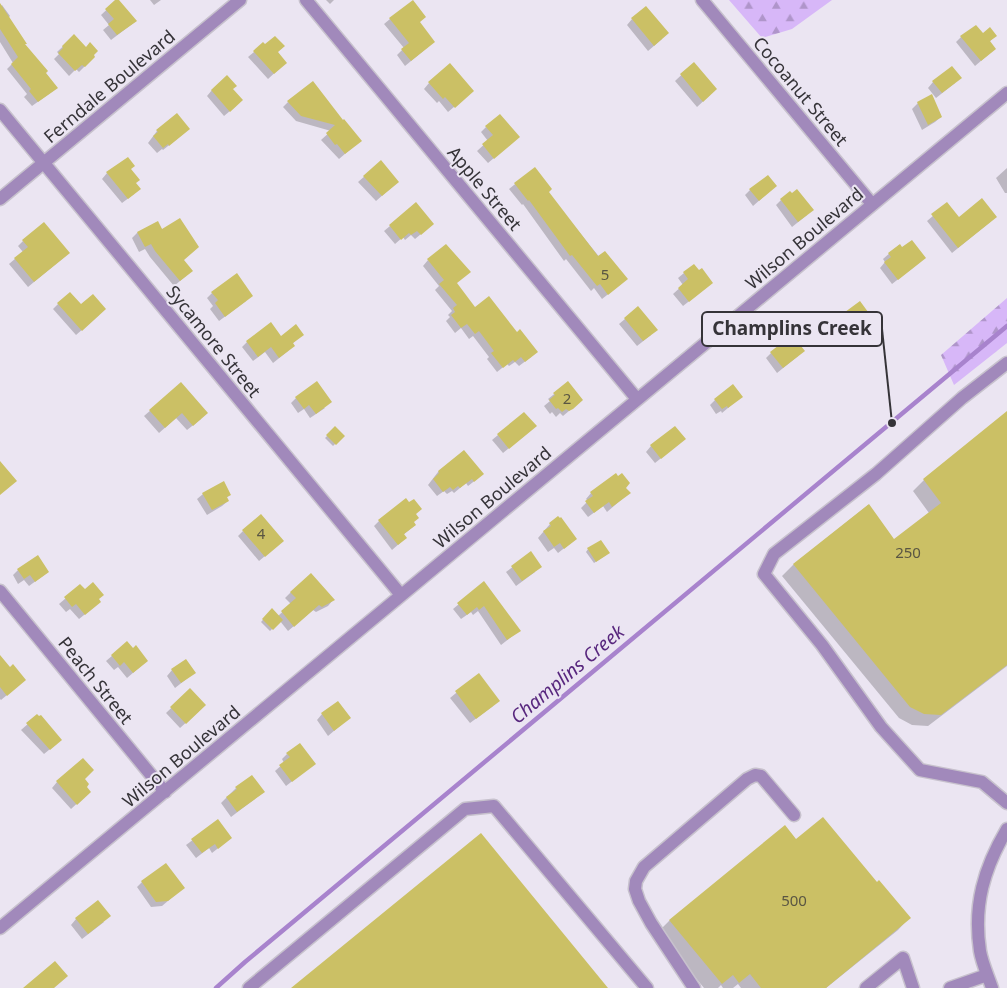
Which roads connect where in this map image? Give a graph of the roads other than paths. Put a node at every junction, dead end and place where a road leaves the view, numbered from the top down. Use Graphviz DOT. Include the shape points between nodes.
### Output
graph roads {
  1 [pos="240,0"];
  2 [pos="306,0"];
  3 [pos="702,0"];
  4 [pos="1007,93"];
  5 [pos="0,110"];
  6 [pos="44,162"];
  7 [pos="0,199"];
  8 [pos="872,204"];
  9 [pos="1007,363"];
  10 [pos="637,399"];
  11 [pos="0,591"];
  12 [pos="401,595"];
  13 [pos="165,792"];
  14 [pos="1007,803"];
  15 [pos="794,815"];
  16 [pos="1007,829"];
  17 [pos="0,928"];
  18 [pos="988,975"];
  19 [pos="249,988"];
  20 [pos="647,988"];
  21 [pos="694,988"];
  22 [pos="866,988"];
  23 [pos="913,988"];
  24 [pos="950,988"];
  25 [pos="992,988"];
  1 -- 6 [label="street, Ferndale Boulevard"];
  2 -- 10 [label="street, Apple Street"];
  3 -- 8 [label="street, Cocoanut Street"];
  4 -- 8 [label="street, Wilson Boulevard"];
  5 -- 6 [label="street, Sycamore Street"];
  6 -- 7 [label="street, Ferndale Boulevard"];
  6 -- 12 [label="street, Sycamore Street"];
  8 -- 10 [label="street, Wilson Boulevard"];
  9 -- 14 [label="street" via="876,474 774,554 764,574 822,645 881,727 920,770 982,782"];
  10 -- 12 [label="street, Wilson Boulevard"];
  11 -- 13 [label="street, Peach Street"];
  12 -- 13 [label="street, Wilson Boulevard"];
  13 -- 17 [label="street, Wilson Boulevard"];
  15 -- 21 [label="street" via="761,776 755,775 644,867 636,881 637,895 651,923"];
  16 -- 18 [label="street" via="994,851 980,890 977,923 980,953"];
  18 -- 24 [label="street"];
  18 -- 25 [label="street"];
  19 -- 20 [label="street" via="465,809 494,806"];
  22 -- 23 [label="street" via="903,958"];
}
